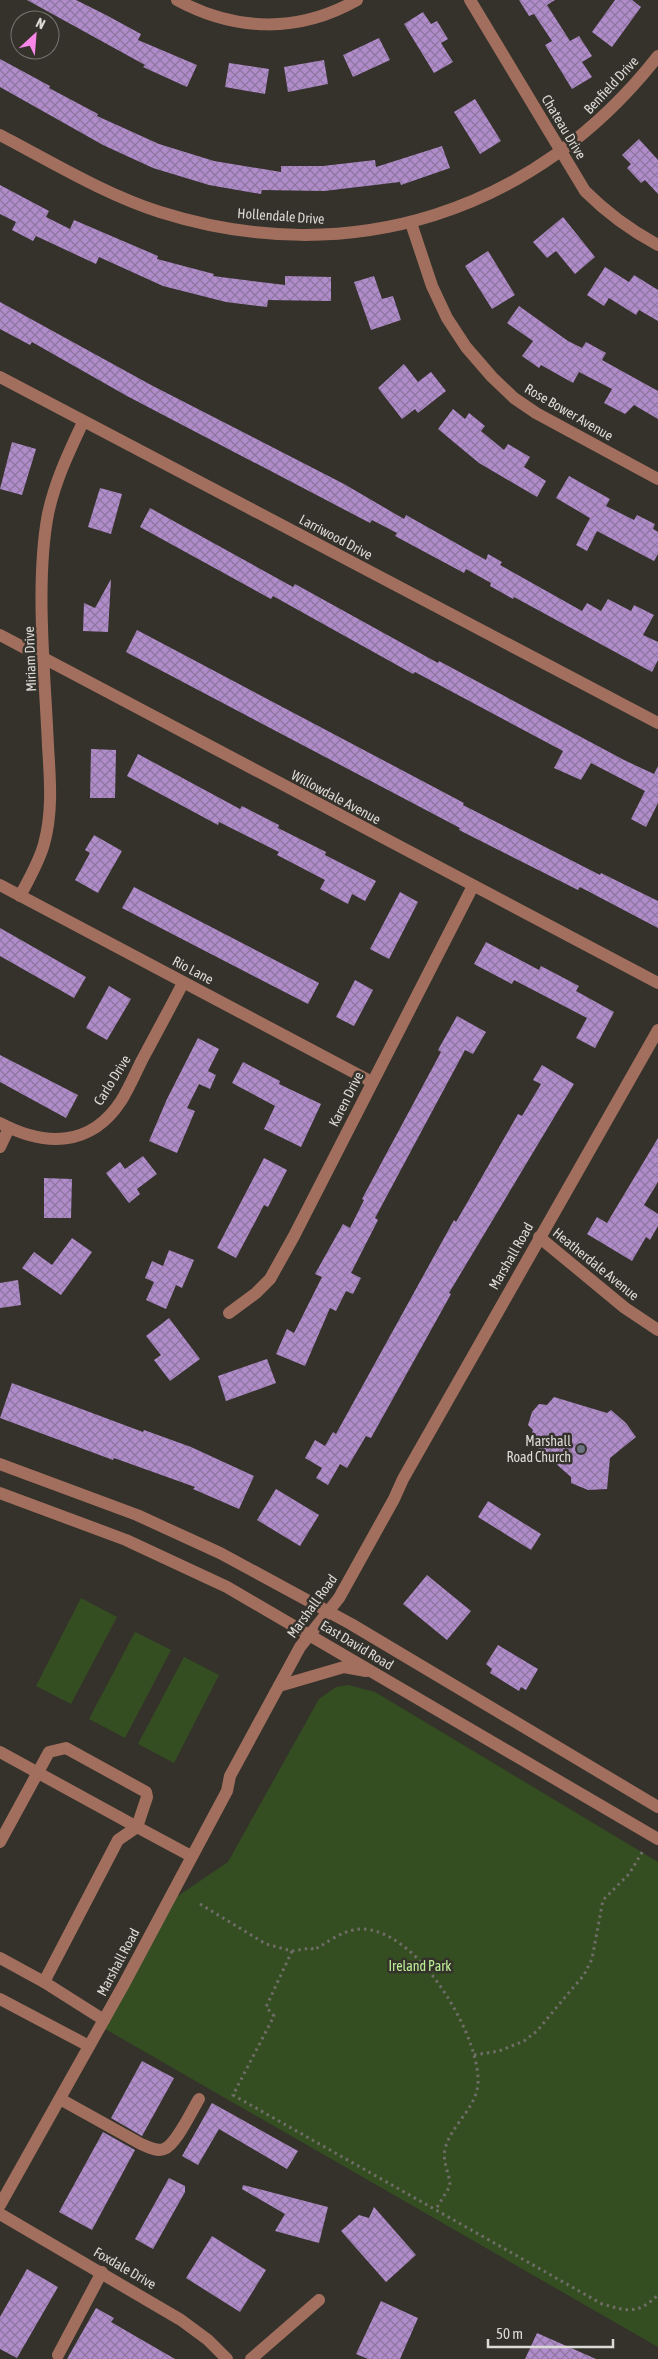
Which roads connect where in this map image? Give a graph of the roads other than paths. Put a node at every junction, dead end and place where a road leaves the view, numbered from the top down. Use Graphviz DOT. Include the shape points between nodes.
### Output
graph roads {
  1 [pos="177,0"];
  2 [pos="357,0"];
  3 [pos="470,0"];
  4 [pos="658,56"];
  5 [pos="0,135"];
  6 [pos="562,152"];
  7 [pos="411,223"];
  8 [pos="658,245"];
  9 [pos="0,377"];
  10 [pos="83,422"];
  11 [pos="658,479"];
  12 [pos="0,635"];
  13 [pos="45,659"];
  14 [pos="658,723"];
  15 [pos="0,885"];
  16 [pos="473,886"];
  17 [pos="20,896"];
  18 [pos="183,982"];
  19 [pos="658,983"];
  20 [pos="656,1038"];
  21 [pos="372,1082"];
  22 [pos="4,1126"];
  23 [pos="0,1147"];
  24 [pos="539,1237"];
  25 [pos="229,1313"];
  26 [pos="658,1330"];
  27 [pos="0,1464"];
  28 [pos="0,1493"];
  29 [pos="328,1612"];
  30 [pos="310,1634"];
  31 [pos="375,1672"];
  32 [pos="279,1686"];
  33 [pos="0,1752"];
  34 [pos="38,1773"];
  35 [pos="658,1807"];
  36 [pos="137,1827"];
  37 [pos="658,1838"];
  38 [pos="0,1842"];
  39 [pos="191,1856"];
  40 [pos="0,1958"];
  41 [pos="44,1982"];
  42 [pos="0,1999"];
  43 [pos="104,2020"];
  44 [pos="89,2046"];
  45 [pos="60,2099"];
  46 [pos="198,2099"];
  47 [pos="0,2205"];
  48 [pos="0,2214"];
  49 [pos="102,2272"];
  50 [pos="319,2300"];
  51 [pos="58,2356"];
  52 [pos="227,2359"];
  53 [pos="251,2359"];
  1 -- 2 [label="street" via="213,16 265,26 316,19"];
  3 -- 6 [label="street, Chateau Drive"];
  4 -- 6 [label="street, Benfield Drive" via="636,84"];
  5 -- 7 [label="street, Hollendale Drive" via="117,196 200,223 287,234 331,235"];
  6 -- 7 [label="street, Hollendale Drive" via="511,183 462,206"];
  6 -- 8 [label="street, Chateau Drive" via="585,191 606,212"];
  7 -- 11 [label="street, Rose Bower Avenue" via="432,286 448,318 466,347 492,377 514,398 536,412"];
  9 -- 10 [label="street, Larriwood Drive"];
  10 -- 13 [label="street, Miriam Drive" via="60,473 48,515 43,555"];
  10 -- 14 [label="street, Larriwood Drive"];
  12 -- 13 [label="street, Willowdale Avenue"];
  13 -- 16 [label="street, Willowdale Avenue"];
  13 -- 17 [label="street, Miriam Drive" via="50,792 48,824 44,845"];
  15 -- 17 [label="street, Rio Lane"];
  16 -- 19 [label="street, Willowdale Avenue"];
  16 -- 21 [label="street, Karen Drive"];
  17 -- 18 [label="street, Rio Lane"];
  18 -- 21 [label="street, Rio Lane"];
  18 -- 22 [label="street, Carlo Drive" via="120,1102 105,1120 74,1138 56,1140 32,1137"];
  20 -- 24 [label="street, Marshall Road"];
  21 -- 25 [label="street, Karen Drive" via="270,1279"];
  22 -- 23 [label="street"];
  24 -- 26 [label="street, Heatherdale Avenue" via="625,1308"];
  24 -- 29 [label="street, Marshall Road" via="339,1598"];
  27 -- 29 [label="street, East David Road" via="179,1533"];
  28 -- 30 [label="street, East David Road" via="179,1563"];
  29 -- 30 [label="street, Marshall Road"];
  29 -- 35 [label="street, East David Road"];
  30 -- 31 [label="street, East David Road"];
  30 -- 32 [label="street, Marshall Road"];
  31 -- 32 [label="street" via="344,1667"];
  31 -- 37 [label="street, East David Road"];
  32 -- 39 [label="street, Marshall Road"];
  33 -- 34 [label="street"];
  34 -- 36 [label="street"];
  34 -- 36 [label="street" via="49,1752 66,1748 146,1792"];
  34 -- 38 [label="street"];
  36 -- 39 [label="street"];
  36 -- 41 [label="street" via="118,1840"];
  39 -- 43 [label="street, Marshall Road"];
  40 -- 41 [label="street"];
  41 -- 43 [label="street"];
  42 -- 44 [label="street"];
  43 -- 44 [label="street, Marshall Road"];
  44 -- 45 [label="street, Marshall Road"];
  45 -- 46 [label="street" via="154,2150 164,2150 172,2144"];
  45 -- 47 [label="street, Marshall Road"];
  48 -- 49 [label="street, Foxdale Drive"];
  49 -- 51 [label="street"];
  49 -- 52 [label="street, Foxdale Drive" via="181,2320"];
  50 -- 53 [label="street"];
}
